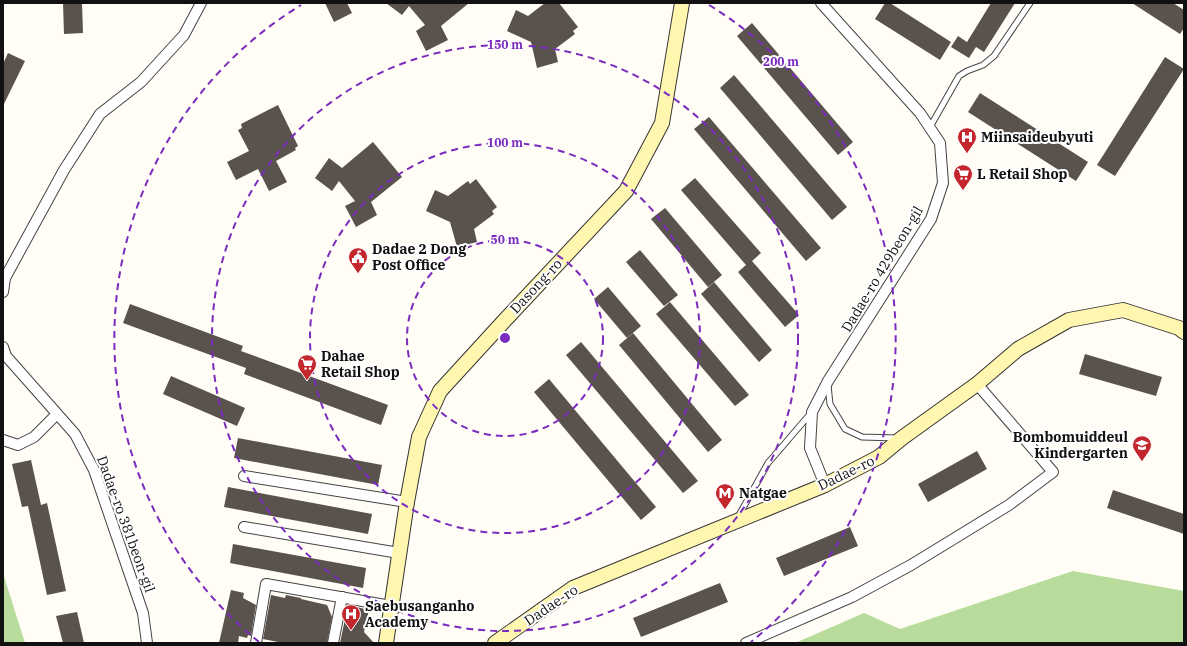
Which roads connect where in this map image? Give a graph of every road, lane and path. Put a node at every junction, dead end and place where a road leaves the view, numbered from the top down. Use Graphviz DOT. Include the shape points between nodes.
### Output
graph roads {
  1 [pos="201,3"];
  2 [pos="682,3"];
  3 [pos="821,3"];
  4 [pos="1030,3"];
  5 [pos="930,127"];
  6 [pos="3,292"];
  7 [pos="1184,332"];
  8 [pos="3,347"];
  9 [pos="828,381"];
  10 [pos="978,384"];
  11 [pos="812,412"];
  12 [pos="57,414"];
  13 [pos="902,438"];
  14 [pos="3,440"];
  15 [pos="244,476"];
  16 [pos="825,485"];
  17 [pos="406,502"];
  18 [pos="735,522"];
  19 [pos="244,527"];
  20 [pos="399,553"];
  21 [pos="342,597"];
  22 [pos="391,606"];
  23 [pos="388,640"];
  24 [pos="147,643"];
  25 [pos="256,643"];
  26 [pos="333,643"];
  27 [pos="495,643"];
  28 [pos="746,643"];
  1 -- 6 [label="street" via="184,35 141,82 100,114 64,170 5,278"];
  2 -- 17 [label="main road, Dasong-ro" via="662,123 626,191 440,391 419,437"];
  3 -- 5 [label="street, Dadae-ro 429beon-gil"];
  4 -- 5 [label="lane" via="994,56 983,65 959,76"];
  5 -- 9 [label="street, Dadae-ro 429beon-gil" via="940,143 943,183 931,219"];
  7 -- 10 [label="main road, Dadae-ro" via="1179,328 1124,310 1069,320 1018,349"];
  8 -- 12 [label="street, Dadae-ro 381beon-gil" via="6,356"];
  9 -- 11 [label="street, Dadae-ro 429beon-gil"];
  9 -- 13 [label="lane" via="830,404 845,429 862,437"];
  10 -- 13 [label="main road, Dadae-ro"];
  10 -- 28 [label="street" via="1053,472 1009,506 852,597"];
  11 -- 16 [label="street, Dadae-ro 429beon-gil" via="810,448"];
  11 -- 18 [label="lane" via="768,463"];
  12 -- 14 [label="street" via="34,437 18,445"];
  12 -- 24 [label="street, Dadae-ro 381beon-gil" via="75,434 94,470 143,613"];
  13 -- 16 [label="main road, Dadae-ro" via="879,457"];
  15 -- 17 [label="street"];
  16 -- 18 [label="main road, Dadae-ro"];
  17 -- 20 [label="main road, Dasong-ro"];
  18 -- 27 [label="main road, Dadae-ro" via="573,588"];
  19 -- 20 [label="street"];
  20 -- 22 [label="main road, Dasong-ro"];
  21 -- 22 [label="street"];
  21 -- 25 [label="street" via="266,584"];
  21 -- 26 [label="street"];
  22 -- 23 [label="main road, Dasong-ro"];
}
